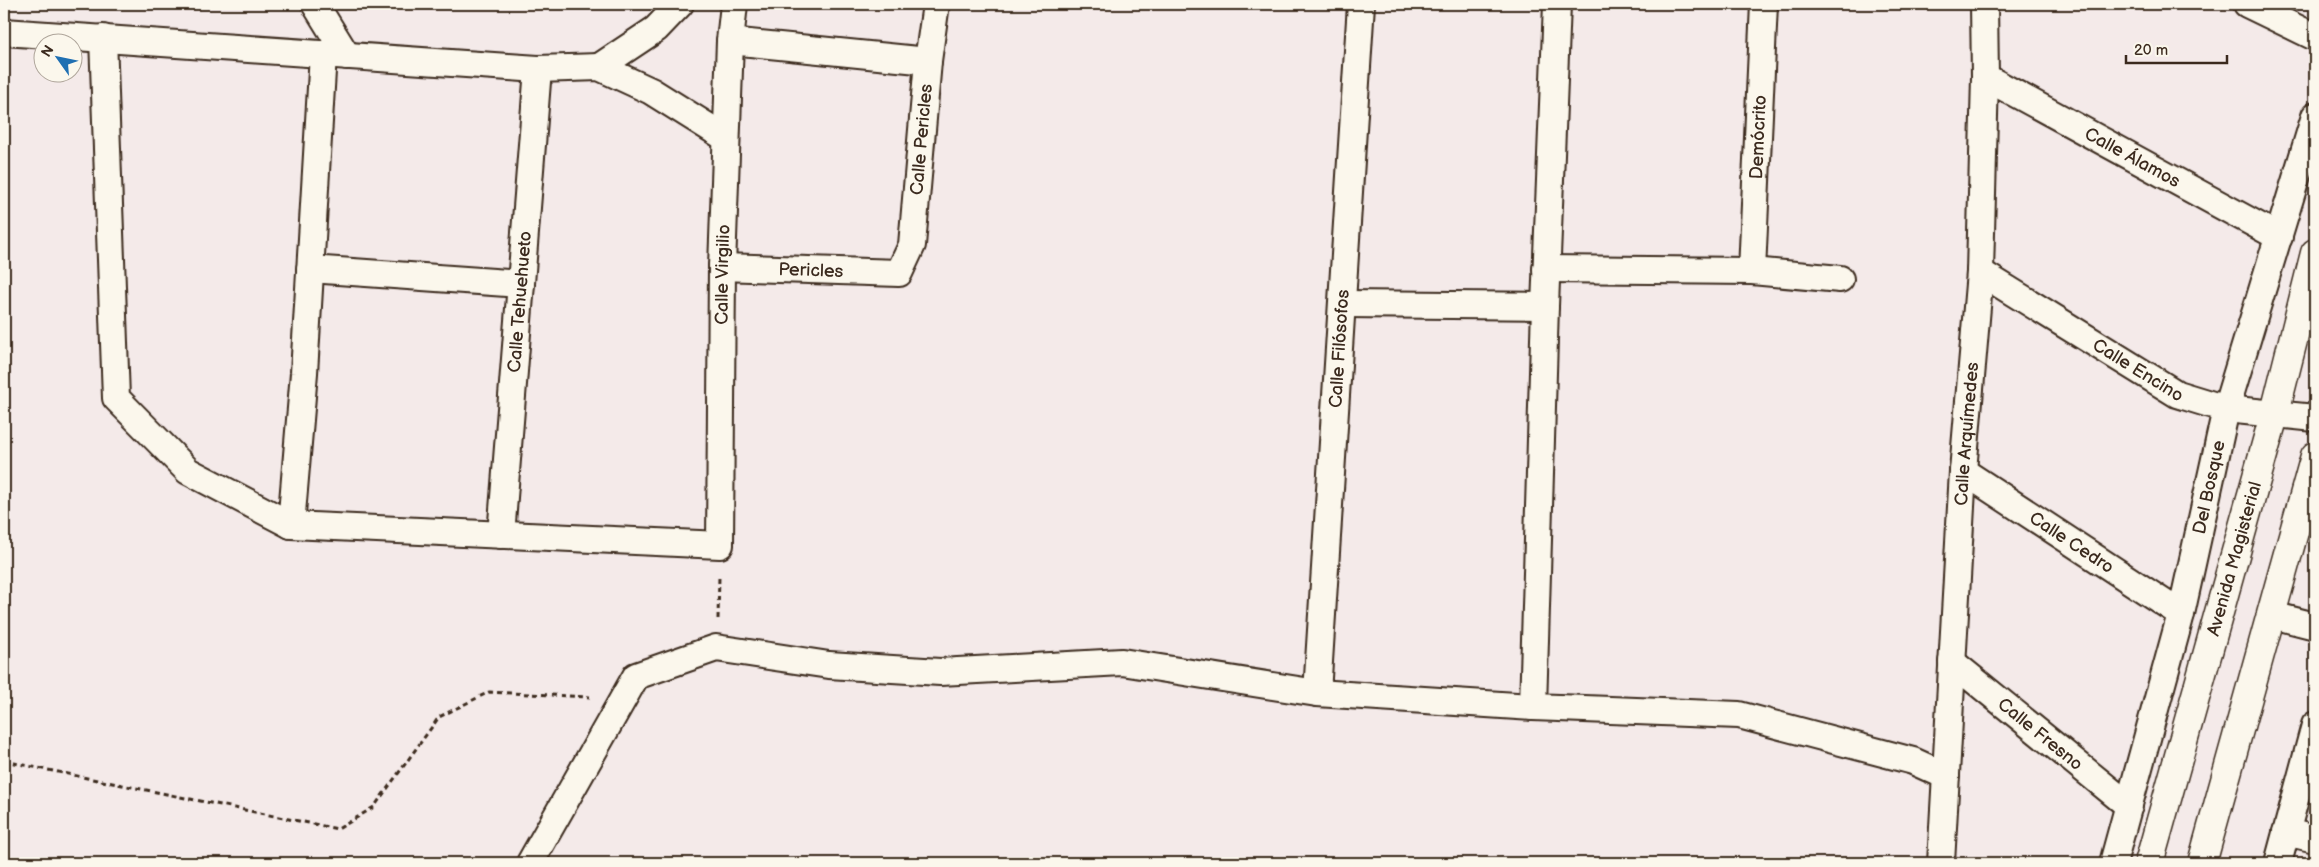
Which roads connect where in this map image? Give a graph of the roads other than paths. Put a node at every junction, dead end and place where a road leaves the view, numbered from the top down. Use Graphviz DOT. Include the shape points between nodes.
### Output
graph roads {
  1 [pos="316,4"];
  2 [pos="680,4"];
  3 [pos="734,4"];
  4 [pos="936,4"];
  5 [pos="1361,4"];
  6 [pos="1557,4"];
  7 [pos="1764,4"];
  8 [pos="1984,4"];
  9 [pos="2247,4"];
  10 [pos="4,32"];
  11 [pos="103,38"];
  12 [pos="2315,38"];
  13 [pos="730,41"];
  14 [pos="335,55"];
  15 [pos="928,61"];
  16 [pos="599,68"];
  17 [pos="538,69"];
  18 [pos="1985,77"];
  19 [pos="2315,116"];
  20 [pos="726,138"];
  21 [pos="2279,237"];
  22 [pos="2315,253"];
  23 [pos="722,266"];
  24 [pos="310,269"];
  25 [pos="1546,270"];
  26 [pos="1752,270"];
  27 [pos="1980,272"];
  28 [pos="900,273"];
  29 [pos="1840,279"];
  30 [pos="521,284"];
  31 [pos="1344,304"];
  32 [pos="1545,306"];
  33 [pos="2226,409"];
  34 [pos="2274,412"];
  35 [pos="2315,418"];
  36 [pos="2315,456"];
  37 [pos="1963,471"];
  38 [pos="291,525"];
  39 [pos="501,535"];
  40 [pos="2181,614"];
  41 [pos="2272,615"];
  42 [pos="2315,626"];
  43 [pos="1952,662"];
  44 [pos="1317,693"];
  45 [pos="1533,707"];
  46 [pos="2315,725"];
  47 [pos="1946,776"];
  48 [pos="2129,806"];
  49 [pos="2286,832"];
  50 [pos="2315,839"];
  51 [pos="530,863"];
  52 [pos="1941,863"];
  53 [pos="2113,863"];
  54 [pos="2150,863"];
  55 [pos="2202,863"];
  56 [pos="2278,863"];
  1 -- 14 [label="street"];
  2 -- 16 [label="street" via="656,29"];
  3 -- 13 [label="street, Calle Virgilio"];
  4 -- 15 [label="street, Calle Pericles"];
  5 -- 31 [label="street, Calle Filósofos"];
  6 -- 25 [label="street"];
  7 -- 26 [label="street, Demócrito"];
  8 -- 18 [label="street, Calle Arquímedes"];
  9 -- 12 [label="street"];
  10 -- 11 [label="street"];
  11 -- 14 [label="street"];
  11 -- 38 [label="street" via="116,398 188,470"];
  13 -- 15 [label="street"];
  13 -- 20 [label="street, Calle Virgilio"];
  14 -- 17 [label="street"];
  14 -- 24 [label="street"];
  15 -- 28 [label="street, Calle Pericles" via="912,245"];
  16 -- 17 [label="street"];
  16 -- 20 [label="street" via="652,91"];
  17 -- 30 [label="street, Calle Tehuehueto"];
  18 -- 21 [label="street, Calle Álamos"];
  18 -- 27 [label="street, Calle Arquímedes"];
  19 -- 21 [label="street, Del Bosque"];
  20 -- 23 [label="street, Calle Virgilio"];
  21 -- 33 [label="street, Del Bosque"];
  22 -- 34 [label="main road, Avenida Magisterial"];
  23 -- 28 [label="street, Pericles"];
  23 -- 39 [label="street, Calle Virgilio" via="720,545"];
  24 -- 30 [label="street"];
  24 -- 38 [label="street"];
  25 -- 26 [label="street"];
  25 -- 32 [label="street"];
  26 -- 29 [label="street"];
  27 -- 33 [label="street, Calle Encino" via="2177,394"];
  27 -- 37 [label="street, Calle Arquímedes"];
  30 -- 39 [label="street, Calle Tehuehueto"];
  31 -- 32 [label="street"];
  31 -- 44 [label="street, Calle Filósofos"];
  32 -- 45 [label="street"];
  33 -- 34 [label="street, Calle Encino"];
  33 -- 40 [label="street, Del Bosque"];
  34 -- 35 [label="street, Calle Encino"];
  34 -- 54 [label="main road, Avenida Magisterial"];
  36 -- 41 [label="main road"];
  37 -- 40 [label="street, Calle Cedro"];
  37 -- 43 [label="street, Calle Arquímedes"];
  38 -- 39 [label="street"];
  40 -- 48 [label="street, Del Bosque"];
  41 -- 42 [label="street"];
  41 -- 55 [label="main road"];
  43 -- 47 [label="street, Calle Arquímedes"];
  43 -- 48 [label="street, Calle Fresno"];
  44 -- 45 [label="street"];
  44 -- 51 [label="street" via="1122,662 940,672 830,665 716,648 636,676"];
  45 -- 47 [label="street" via="1739,715 1913,761"];
  46 -- 49 [label="street"];
  47 -- 52 [label="street, Calle Arquímedes"];
  48 -- 53 [label="street, Del Bosque"];
  49 -- 50 [label="street"];
  49 -- 56 [label="street"];
}
